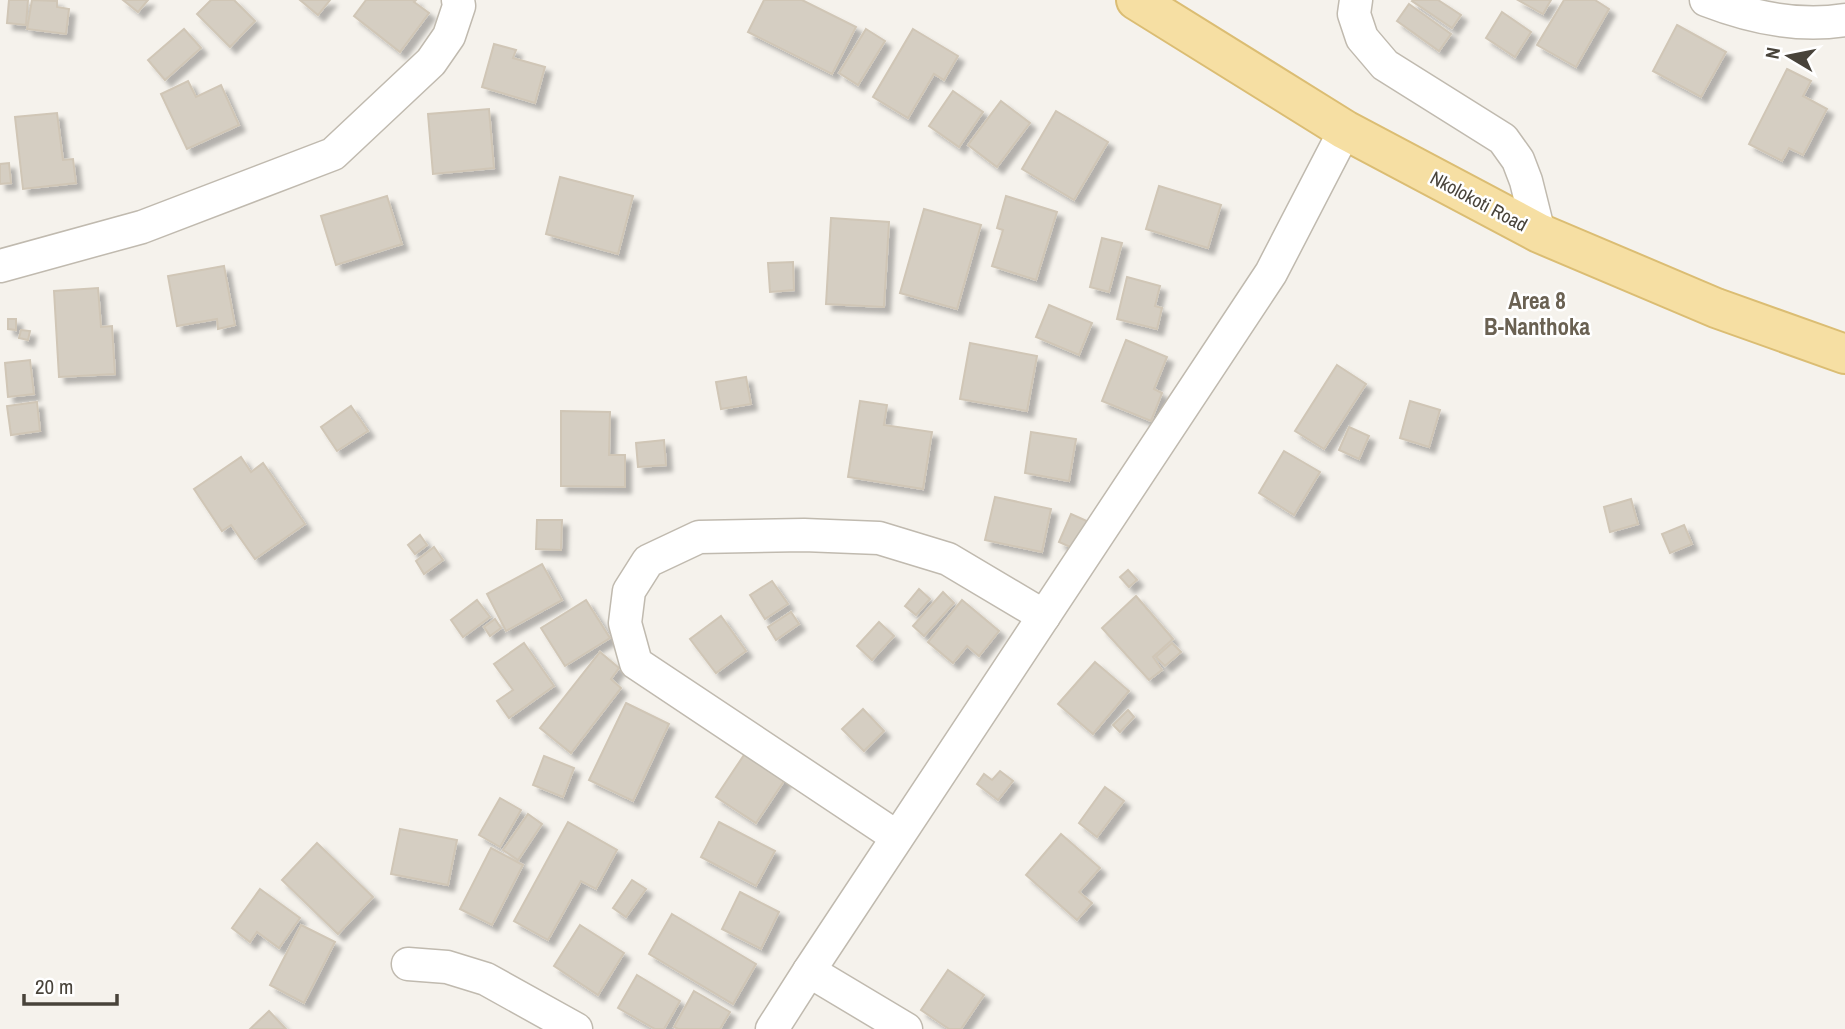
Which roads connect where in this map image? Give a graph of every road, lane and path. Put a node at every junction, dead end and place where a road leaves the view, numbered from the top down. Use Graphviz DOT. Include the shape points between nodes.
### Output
graph roads {
  1 [pos="458,0"];
  2 [pos="1136,0"];
  3 [pos="1356,0"];
  4 [pos="1706,0"];
  5 [pos="1845,20"];
  6 [pos="1345,130"];
  7 [pos="1539,233"];
  8 [pos="0,266"];
  9 [pos="1845,354"];
  10 [pos="1044,616"];
  11 [pos="897,837"];
  12 [pos="408,964"];
  13 [pos="809,971"];
  14 [pos="576,1029"];
  15 [pos="772,1029"];
  16 [pos="906,1029"];
  1 -- 8 [label="street" via="449,36 431,62 333,155 142,227"];
  2 -- 6 [label="main road, Nkolokoti Road"];
  3 -- 7 [label="street" via="1354,15 1362,38 1385,65 1503,139 1518,160"];
  4 -- 5 [label="street" via="1742,14 1783,20 1824,24"];
  6 -- 7 [label="main road, Nkolokoti Road"];
  6 -- 10 [label="street" via="1271,273"];
  7 -- 9 [label="main road, Nkolokoti Road" via="1716,308"];
  10 -- 11 [label="street"];
  10 -- 11 [label="street" via="948,559 879,538 699,537 649,561 629,591 625,623 636,663"];
  11 -- 13 [label="street"];
  12 -- 14 [label="street" via="447,967 486,979"];
  13 -- 15 [label="street"];
  13 -- 16 [label="street"];
}
